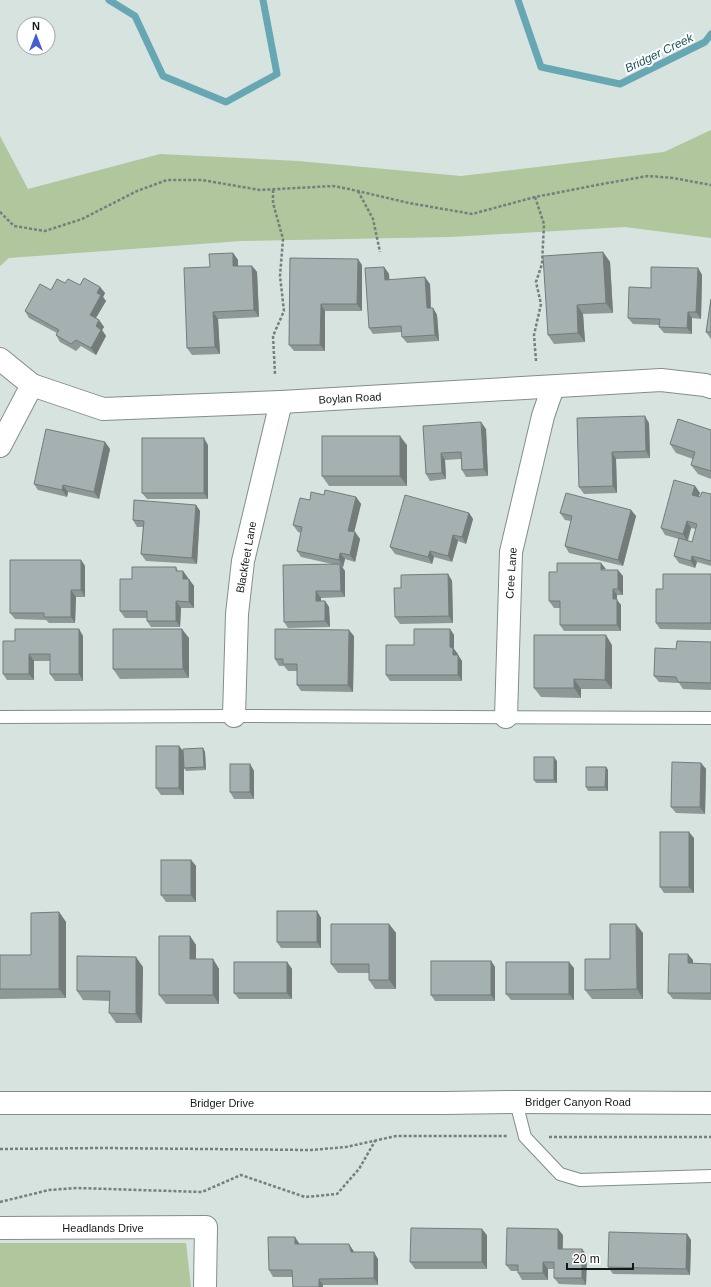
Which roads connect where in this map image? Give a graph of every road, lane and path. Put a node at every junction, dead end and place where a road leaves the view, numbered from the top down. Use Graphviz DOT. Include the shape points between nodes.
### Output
graph roads {
  1 [pos="711,186"];
  2 [pos="273,190"];
  3 [pos="358,191"];
  4 [pos="535,197"];
  5 [pos="0,212"];
  6 [pos="380,252"];
  7 [pos="0,360"];
  8 [pos="536,361"];
  9 [pos="275,374"];
  10 [pos="32,385"];
  11 [pos="553,387"];
  12 [pos="711,387"];
  13 [pos="281,402"];
  14 [pos="0,446"];
  15 [pos="234,716"];
  16 [pos="0,717"];
  17 [pos="506,717"];
  18 [pos="711,718"];
  19 [pos="516,1102"];
  20 [pos="0,1103"];
  21 [pos="445,1103"];
  22 [pos="711,1103"];
  23 [pos="525,1137"];
  24 [pos="711,1137"];
  25 [pos="375,1141"];
  26 [pos="0,1149"];
  27 [pos="711,1176"];
  28 [pos="0,1202"];
  29 [pos="0,1228"];
  30 [pos="205,1287"];
  1 -- 4 [label="path" via="648,176"];
  2 -- 3 [label="path" via="333,186"];
  2 -- 5 [label="path" via="202,180 167,180 137,191 82,219 45,231 14,226"];
  2 -- 9 [label="path" via="273,203 283,239 280,276 284,310 273,336"];
  3 -- 4 [label="path" via="472,214"];
  3 -- 6 [label="path" via="373,219"];
  4 -- 8 [label="path" via="544,224 542,264 536,282 541,304 534,335"];
  7 -- 10 [label="street, Boylan Road"];
  10 -- 13 [label="street, Boylan Road" via="103,409"];
  10 -- 14 [label="street"];
  11 -- 12 [label="street, Boylan Road" via="662,380"];
  11 -- 13 [label="street, Boylan Road"];
  11 -- 17 [label="street, Cree Lane" via="543,416 511,552"];
  13 -- 15 [label="street, Blackfeet Lane" via="243,561 237,614"];
  15 -- 16 [label="lane"];
  15 -- 17 [label="lane"];
  17 -- 18 [label="lane"];
  19 -- 21 [label="street, Bridger Canyon Road"];
  19 -- 22 [label="street, Bridger Canyon Road"];
  19 -- 23 [label="lane"];
  20 -- 21 [label="street, Bridger Drive"];
  23 -- 24 [label="path"];
  23 -- 25 [label="path" via="396,1136"];
  23 -- 27 [label="lane" via="560,1174 580,1180"];
  25 -- 26 [label="path" via="311,1150"];
  25 -- 28 [label="path" via="359,1169 337,1194 305,1197 241,1175 202,1192 49,1190"];
  29 -- 30 [label="street, Headlands Drive" via="206,1227"];
}
